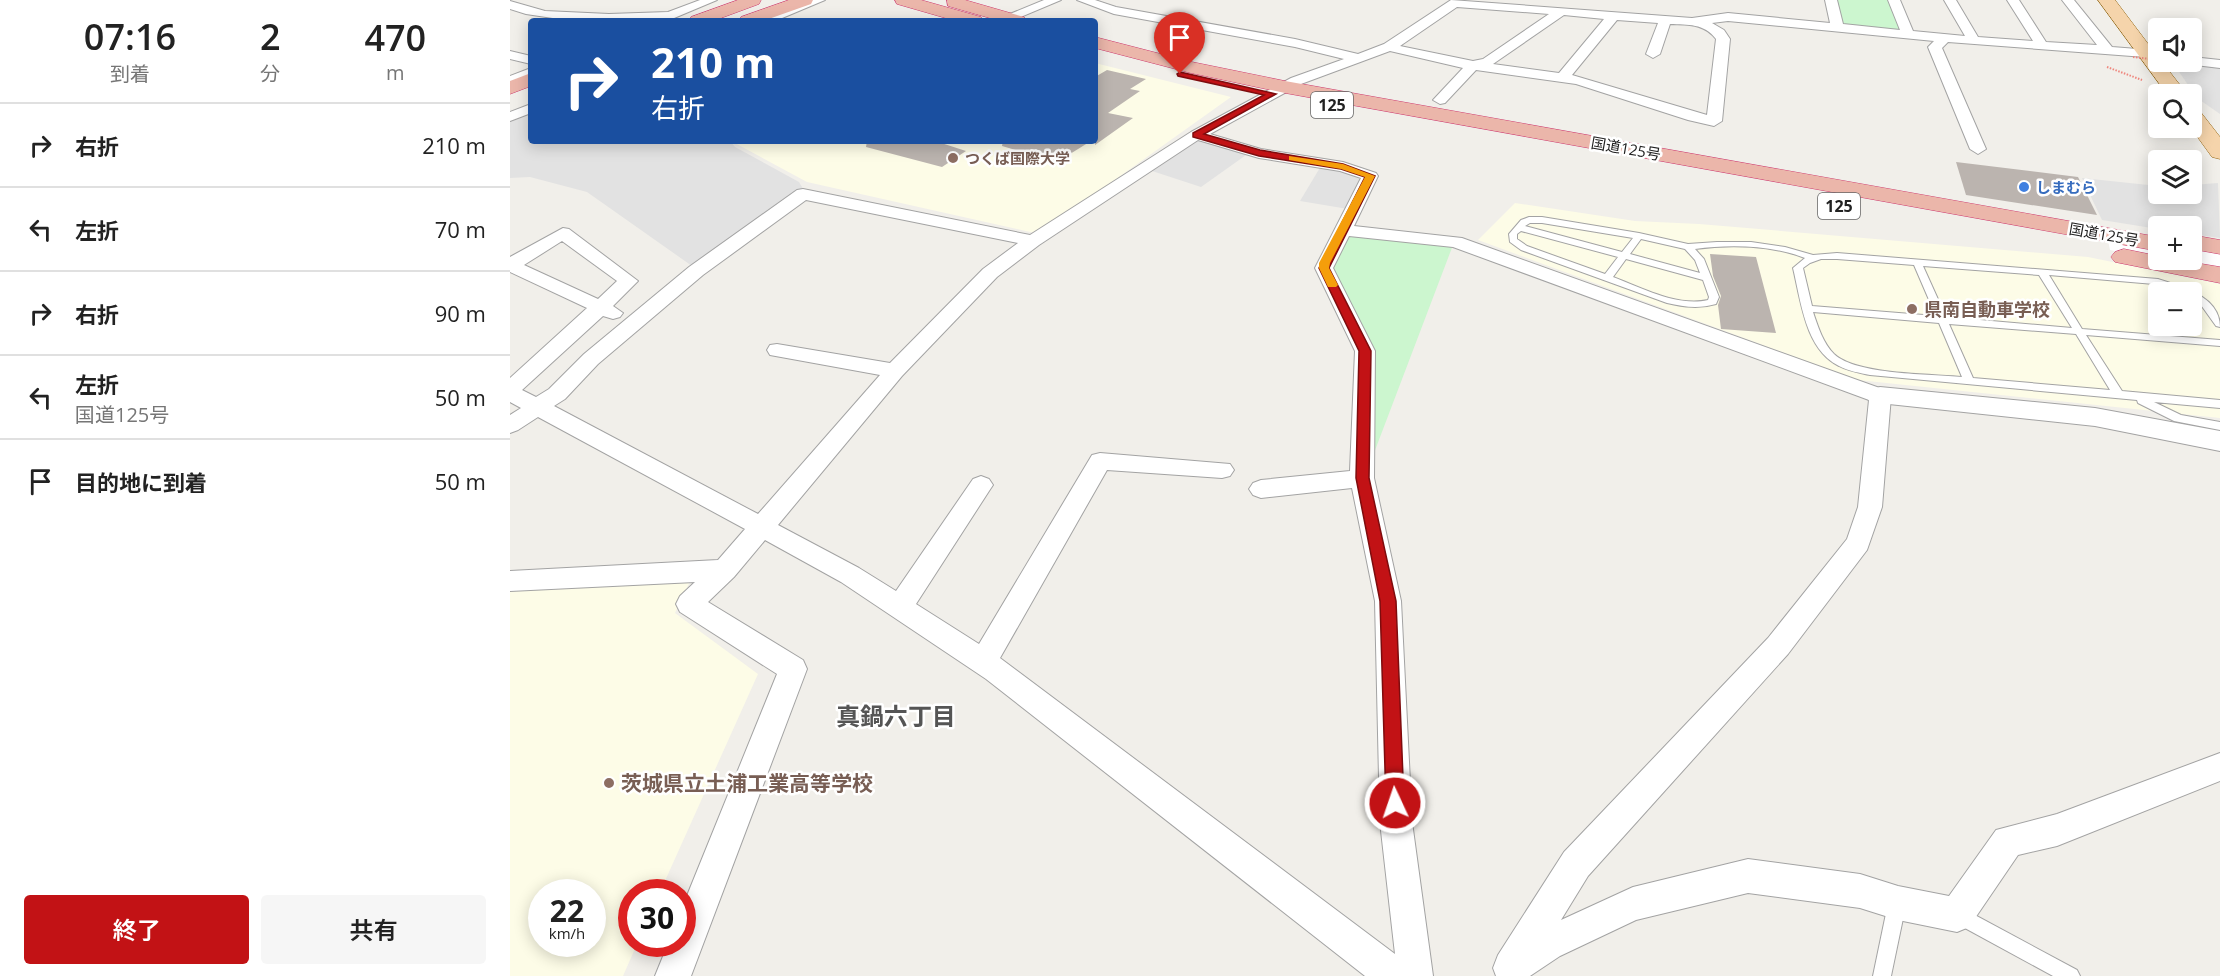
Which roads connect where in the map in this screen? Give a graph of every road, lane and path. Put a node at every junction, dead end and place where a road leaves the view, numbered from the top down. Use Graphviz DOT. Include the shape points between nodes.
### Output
graph roads {
  1 [pos="518,0"];
  2 [pos="669,0"];
  3 [pos="711,0"];
  4 [pos="727,0"];
  5 [pos="753,0"];
  6 [pos="775,0"];
  7 [pos="805,0"];
  8 [pos="819,0"];
  9 [pos="903,0"];
  10 [pos="946,0"];
  11 [pos="1083,0"];
  12 [pos="1138,0"];
  13 [pos="1599,0"];
  14 [pos="1831,0"];
  15 [pos="1894,0"];
  16 [pos="1950,0"];
  17 [pos="2013,0"];
  18 [pos="2068,0"];
  19 [pos="2106,0"];
  20 [pos="1045,1"];
  21 [pos="1457,1"];
  22 [pos="1534,4"];
  23 [pos="510,5"];
  24 [pos="568,5"];
  25 [pos="1110,11"];
  26 [pos="1562,11"];
  27 [pos="549,14"];
  28 [pos="1596,14"];
  29 [pos="1614,15"];
  30 [pos="1662,16"];
  31 [pos="668,18"];
  32 [pos="705,18"];
  33 [pos="728,18"];
  34 [pos="755,18"];
  35 [pos="771,18"];
  36 [pos="965,18"];
  37 [pos="1002,18"];
  38 [pos="1012,18"];
  39 [pos="1701,21"];
  40 [pos="1837,27"];
  41 [pos="1908,34"];
  42 [pos="1945,38"];
  43 [pos="1974,40"];
  44 [pos="1098,43"];
  45 [pos="2042,45"];
  46 [pos="1389,47"];
  47 [pos="2108,50"];
  48 [pos="1098,54"];
  49 [pos="1653,54"];
  50 [pos="510,55"];
  51 [pos="2146,57"];
  52 [pos="1358,58"];
  53 [pos="528,59"];
  54 [pos="2202,62"];
  55 [pos="2100,64"];
  56 [pos="2220,64"];
  57 [pos="1473,65"];
  58 [pos="528,73"];
  59 [pos="1563,77"];
  60 [pos="528,80"];
  61 [pos="510,81"];
  62 [pos="2155,84"];
  63 [pos="2168,84"];
  64 [pos="528,87"];
  65 [pos="510,88"];
  66 [pos="1279,90"];
  67 [pos="510,94"];
  68 [pos="528,98"];
  69 [pos="1440,100"];
  70 [pos="528,103"];
  71 [pos="510,107"];
  72 [pos="528,109"];
  73 [pos="510,117"];
  74 [pos="1471,125"];
  75 [pos="2202,128"];
  76 [pos="1196,135"];
  77 [pos="1978,149"];
  78 [pos="2220,152"];
  79 [pos="1518,227"];
  80 [pos="1342,230"];
  81 [pos="2148,234"];
  82 [pos="1639,236"];
  83 [pos="2110,240"];
  84 [pos="1034,241"];
  85 [pos="2148,243"];
  86 [pos="2202,244"];
  87 [pos="1688,247"];
  88 [pos="2220,247"];
  89 [pos="2148,252"];
  90 [pos="2202,252"];
  91 [pos="1624,256"];
  92 [pos="2220,256"];
  93 [pos="1812,258"];
  94 [pos="1917,262"];
  95 [pos="2202,263"];
  96 [pos="511,264"];
  97 [pos="2220,266"];
  98 [pos="2042,272"];
  99 [pos="2220,275"];
  100 [pos="1607,278"];
  101 [pos="1706,278"];
  102 [pos="2158,282"];
  103 [pos="2202,302"];
  104 [pos="600,307"];
  105 [pos="1809,309"];
  106 [pos="1942,320"];
  107 [pos="633,323"];
  108 [pos="2220,324"];
  109 [pos="2079,331"];
  110 [pos="2220,343"];
  111 [pos="777,350"];
  112 [pos="895,371"];
  113 [pos="1969,381"];
  114 [pos="510,391"];
  115 [pos="2118,394"];
  116 [pos="1881,396"];
  117 [pos="2134,396"];
  118 [pos="2220,404"];
  119 [pos="538,408"];
  120 [pos="510,424"];
  121 [pos="2220,426"];
  122 [pos="2220,441"];
  123 [pos="1222,470"];
  124 [pos="1362,478"];
  125 [pos="981,485"];
  126 [pos="1262,489"];
  127 [pos="762,529"];
  128 [pos="725,570"];
  129 [pos="510,581"];
  130 [pos="900,607"];
  131 [pos="983,662"];
  132 [pos="2220,767"];
  133 [pos="1898,903"];
  134 [pos="1957,915"];
  135 [pos="1510,972"];
  136 [pos="673,976"];
  137 [pos="1394,976"];
  138 [pos="1415,976"];
  139 [pos="1882,976"];
  140 [pos="2071,976"];
  1 -- 23 [label="street"];
  2 -- 31 [label="street"];
  3 -- 31 [label="street"];
  4 -- 31 [label="highway"];
  5 -- 32 [label="highway"];
  6 -- 33 [label="highway"];
  7 -- 34 [label="highway"];
  8 -- 35 [label="street"];
  9 -- 36 [label="highway"];
  10 -- 37 [label="highway"];
  11 -- 25 [label="street"];
  12 -- 25 [label="street"];
  13 -- 28 [label="street"];
  14 -- 40 [label="street"];
  15 -- 41 [label="street"];
  16 -- 43 [label="street"];
  17 -- 45 [label="street"];
  18 -- 47 [label="street"];
  19 -- 51 [label="main road"];
  20 -- 38 [label="street"];
  21 -- 22 [label="street"];
  21 -- 46 [label="street"];
  22 -- 26 [label="street"];
  23 -- 27 [label="street"];
  24 -- 27 [label="street"];
  25 -- 52 [label="street" via="1249,34"];
  26 -- 28 [label="street"];
  26 -- 57 [label="street" via="1487,62"];
  27 -- 31 [label="street"];
  28 -- 29 [label="street"];
  29 -- 30 [label="street"];
  29 -- 59 [label="street"];
  30 -- 39 [label="street"];
  30 -- 49 [label="street"];
  39 -- 40 [label="street" via="1718,14 1775,16"];
  39 -- 59 [label="street" via="1723,39 1714,120"];
  40 -- 41 [label="street"];
  41 -- 42 [label="street"];
  42 -- 43 [label="street"];
  42 -- 77 [label="street" via="1935,47"];
  43 -- 45 [label="street"];
  44 -- 66 [label="highway, 国道125号 / 125"];
  45 -- 47 [label="street"];
  46 -- 52 [label="street"];
  46 -- 57 [label="street"];
  47 -- 51 [label="street"];
  48 -- 66 [label="highway, 国道125号 / 125"];
  50 -- 53 [label="street"];
  51 -- 63 [label="main road"];
  52 -- 66 [label="street"];
  54 -- 56 [label="street"];
  55 -- 62 [label="path"];
  57 -- 59 [label="street"];
  57 -- 69 [label="street"];
  58 -- 61 [label="street"];
  60 -- 65 [label="highway"];
  64 -- 67 [label="highway"];
  66 -- 74 [label="highway, 国道125号 / 125"];
  66 -- 76 [label="street"];
  68 -- 71 [label="highway"];
  70 -- 71 [label="highway"];
  72 -- 73 [label="street"];
  74 -- 81 [label="highway, 125" via="1795,170"];
  74 -- 83 [label="highway, 国道125号 / 125"];
  74 -- 99 [label="highway, 125" via="1789,197"];
  75 -- 78 [label="main road"];
  76 -- 80 [label="street" via="1259,153 1343,167 1370,176"];
  76 -- 84 [label="street"];
  79 -- 82 [label="lane" via="1529,220 1542,220"];
  79 -- 91 [label="lane"];
  79 -- 100 [label="lane" via="1512,237 1518,245"];
  80 -- 116 [label="street" via="1456,242"];
  80 -- 124 [label="street" via="1324,268 1365,351"];
  82 -- 87 [label="lane"];
  82 -- 91 [label="lane"];
  83 -- 85 [label="highway, 国道125号 / 125"];
  83 -- 89 [label="highway, 国道125号 / 125"];
  84 -- 107 [label="street" via="803,194 696,271"];
  84 -- 112 [label="street" via="990,273"];
  86 -- 88 [label="highway"];
  87 -- 93 [label="lane" via="1723,244 1798,251"];
  87 -- 101 [label="lane" via="1699,259"];
  90 -- 92 [label="highway"];
  91 -- 100 [label="lane"];
  91 -- 101 [label="lane"];
  93 -- 94 [label="lane"];
  93 -- 105 [label="lane" via="1798,267"];
  94 -- 98 [label="lane"];
  94 -- 106 [label="lane"];
  95 -- 97 [label="highway"];
  96 -- 104 [label="street"];
  96 -- 104 [label="street" via="563,233 629,281"];
  98 -- 102 [label="lane"];
  98 -- 109 [label="lane"];
  100 -- 101 [label="lane" via="1670,301 1706,305 1714,297"];
  103 -- 108 [label="lane"];
  104 -- 107 [label="street"];
  104 -- 114 [label="street"];
  105 -- 106 [label="lane"];
  105 -- 113 [label="lane" via="1819,344 1841,364 1870,372"];
  106 -- 109 [label="lane"];
  106 -- 113 [label="lane"];
  107 -- 119 [label="street"];
  109 -- 110 [label="lane"];
  109 -- 115 [label="lane"];
  111 -- 112 [label="street"];
  112 -- 127 [label="street"];
  113 -- 115 [label="lane"];
  114 -- 119 [label="street"];
  115 -- 117 [label="lane"];
  116 -- 122 [label="street" via="2095,417"];
  116 -- 135 [label="street" via="1870,507 1858,543 1778,646 1576,864"];
  117 -- 118 [label="lane"];
  117 -- 121 [label="lane" via="2178,417"];
  119 -- 120 [label="street"];
  119 -- 127 [label="street"];
  123 -- 131 [label="street" via="1100,461"];
  124 -- 126 [label="street"];
  124 -- 138 [label="street" via="1388,601 1396,822"];
  125 -- 130 [label="street"];
  127 -- 128 [label="street"];
  127 -- 130 [label="street" via="850,575"];
  128 -- 129 [label="street"];
  128 -- 136 [label="street" via="689,604 793,669"];
  130 -- 131 [label="street"];
  131 -- 137 [label="street"];
  132 -- 134 [label="street" via="2057,830 2008,841"];
  133 -- 134 [label="street"];
  133 -- 135 [label="street" via="1860,891 1748,876 1633,904 1548,944"];
  133 -- 139 [label="lane"];
  134 -- 140 [label="lane"];
}
